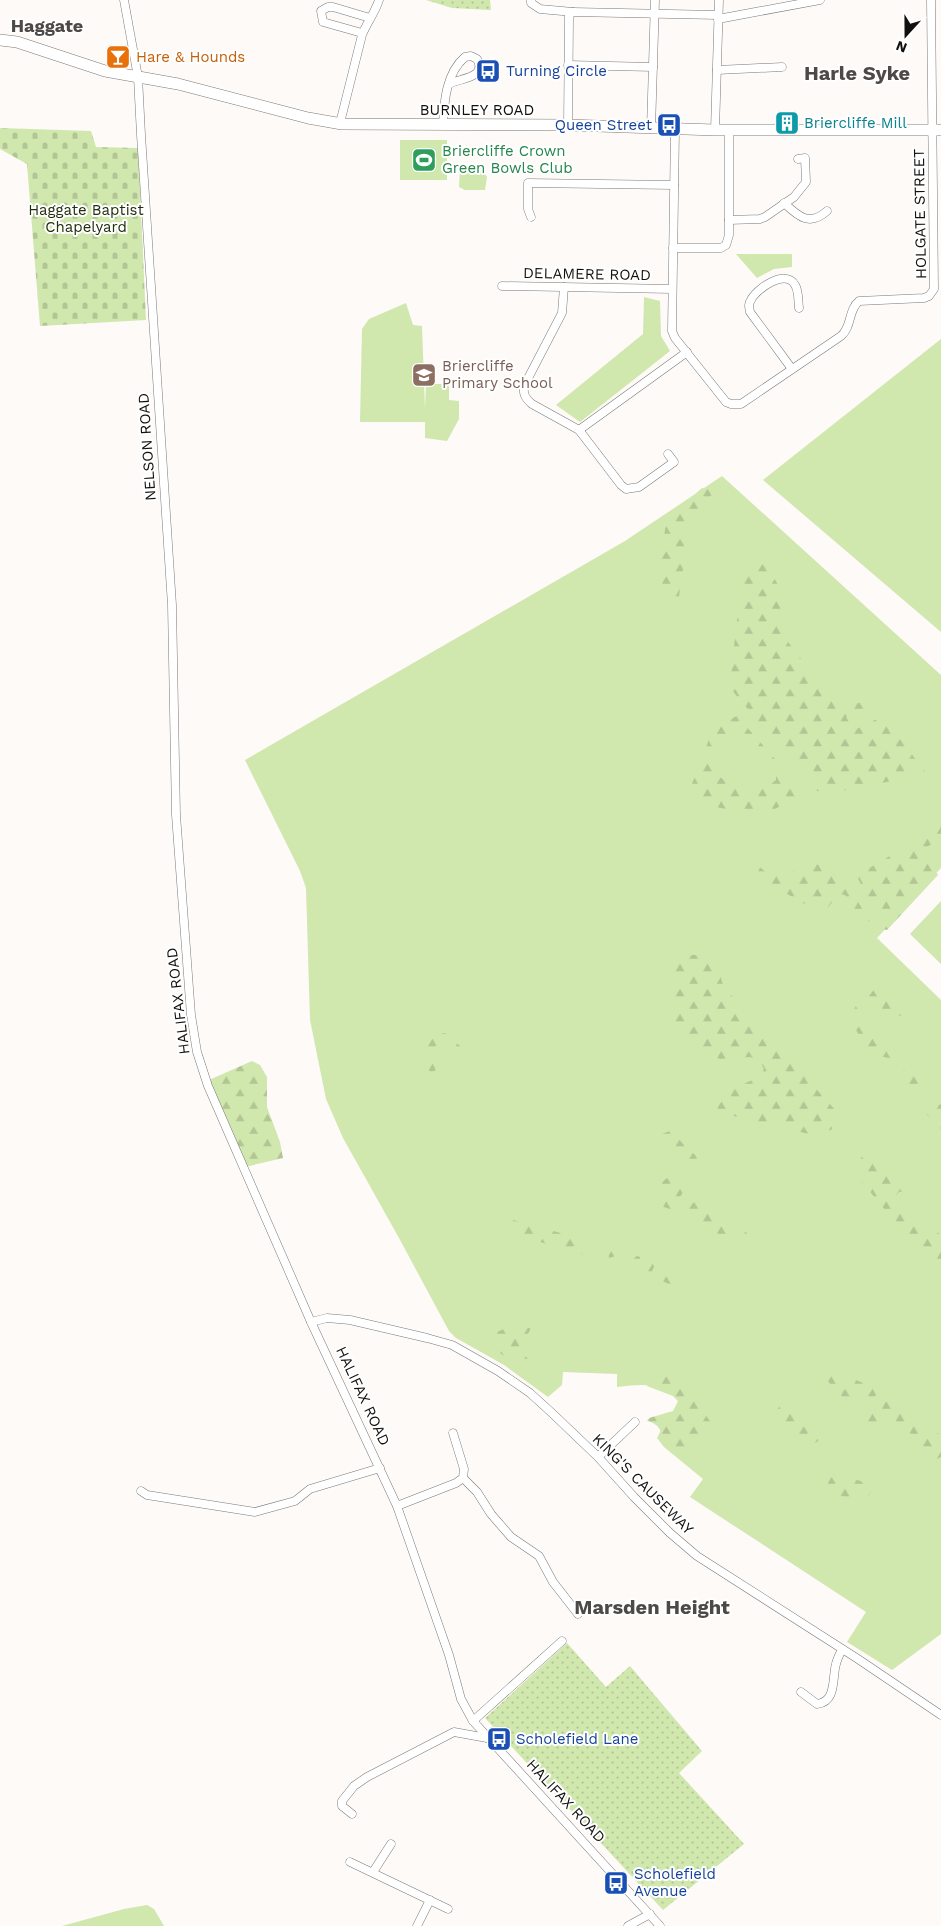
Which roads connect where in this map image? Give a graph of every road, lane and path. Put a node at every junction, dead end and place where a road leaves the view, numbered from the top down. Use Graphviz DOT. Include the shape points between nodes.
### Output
graph roads {
  1 [pos="124,0"];
  2 [pos="379,0"];
  3 [pos="531,0"];
  4 [pos="655,0"];
  5 [pos="719,0"];
  6 [pos="820,0"];
  7 [pos="932,0"];
  8 [pos="571,14"];
  9 [pos="654,14"];
  10 [pos="718,17"];
  11 [pos="370,18"];
  12 [pos="362,33"];
  13 [pos="0,40"];
  14 [pos="568,65"];
  15 [pos="652,67"];
  16 [pos="782,67"];
  17 [pos="717,70"];
  18 [pos="138,77"];
  19 [pos="449,84"];
  20 [pos="340,123"];
  21 [pos="443,125"];
  22 [pos="568,125"];
  23 [pos="651,128"];
  24 [pos="675,129"];
  25 [pos="715,130"];
  26 [pos="729,130"];
  27 [pos="937,130"];
  28 [pos="805,158"];
  29 [pos="674,185"];
  30 [pos="784,203"];
  31 [pos="826,215"];
  32 [pos="531,218"];
  33 [pos="728,220"];
  34 [pos="938,235"];
  35 [pos="673,248"];
  36 [pos="502,286"];
  37 [pos="564,287"];
  38 [pos="672,289"];
  39 [pos="799,308"];
  40 [pos="687,352"];
  41 [pos="792,369"];
  42 [pos="579,430"];
  43 [pos="668,454"];
  44 [pos="176,815"];
  45 [pos="311,1322"];
  46 [pos="636,1422"];
  47 [pos="453,1433"];
  48 [pos="598,1457"];
  49 [pos="380,1468"];
  50 [pos="462,1478"];
  51 [pos="141,1491"];
  52 [pos="397,1506"];
  53 [pos="578,1614"];
  54 [pos="562,1641"];
  55 [pos="842,1649"];
  56 [pos="801,1692"];
  57 [pos="941,1715"];
  58 [pos="473,1721"];
  59 [pos="488,1738"];
  60 [pos="352,1814"];
  61 [pos="392,1844"];
  62 [pos="350,1862"];
  63 [pos="373,1872"];
  64 [pos="430,1900"];
  65 [pos="448,1909"];
  66 [pos="650,1914"];
  67 [pos="417,1926"];
  68 [pos="628,1926"];
  69 [pos="660,1926"];
  1 -- 18 [label="street, NELSON ROAD"];
  2 -- 11 [label="street"];
  3 -- 8 [label="street" via="540,9"];
  4 -- 9 [label="street"];
  5 -- 10 [label="street"];
  6 -- 10 [label="street"];
  7 -- 27 [label="street, HOLGATE STREET"];
  8 -- 9 [label="street"];
  8 -- 14 [label="street"];
  9 -- 10 [label="street"];
  9 -- 15 [label="street"];
  10 -- 17 [label="street"];
  11 -- 12 [label="street"];
  11 -- 12 [label="street" via="333,7 321,12 323,22"];
  12 -- 20 [label="street"];
  13 -- 18 [label="street"];
  14 -- 15 [label="street"];
  14 -- 22 [label="street"];
  15 -- 23 [label="street"];
  16 -- 17 [label="street"];
  17 -- 25 [label="street"];
  18 -- 20 [label="street, BURNLEY ROAD"];
  18 -- 44 [label="street, NELSON ROAD" via="172,605"];
  19 -- 21 [label="street"];
  20 -- 21 [label="street, BURNLEY ROAD"];
  21 -- 22 [label="street, BURNLEY ROAD"];
  22 -- 23 [label="street, BURNLEY ROAD"];
  23 -- 24 [label="street, BURNLEY ROAD"];
  24 -- 25 [label="street, BURNLEY ROAD"];
  24 -- 29 [label="street"];
  25 -- 26 [label="street, BURNLEY ROAD"];
  26 -- 27 [label="street, BURNLEY ROAD"];
  26 -- 33 [label="street"];
  27 -- 34 [label="street, HOLGATE STREET"];
  28 -- 30 [label="street" via="806,182 794,197"];
  29 -- 32 [label="street" via="528,183"];
  29 -- 35 [label="street"];
  30 -- 31 [label="street" via="806,219"];
  30 -- 33 [label="street" via="760,219"];
  33 -- 35 [label="street" via="728,239 722,248"];
  34 -- 41 [label="street, HOLGATE STREET" via="935,285 929,296 859,301 853,308 846,332"];
  35 -- 38 [label="street"];
  36 -- 37 [label="street, DELAMERE ROAD"];
  37 -- 38 [label="street, DELAMERE ROAD"];
  37 -- 42 [label="street" via="562,313 524,390 532,404"];
  38 -- 40 [label="street" via="672,331"];
  39 -- 41 [label="street" via="794,282 781,278 754,296 749,304 750,312"];
  40 -- 41 [label="street" via="726,402 731,404 741,404"];
  40 -- 42 [label="street"];
  42 -- 43 [label="street" via="626,489 639,487 676,465"];
  44 -- 45 [label="street, HALIFAX ROAD" via="191,1015 197,1052 212,1095"];
  45 -- 48 [label="street, KING'S CAUSEWAY" via="327,1318 350,1320 452,1345 530,1393"];
  45 -- 49 [label="street, HALIFAX ROAD"];
  46 -- 48 [label="street"];
  47 -- 50 [label="street" via="464,1469"];
  48 -- 55 [label="street, KING'S CAUSEWAY" via="634,1497 697,1556"];
  49 -- 51 [label="street" via="310,1489 295,1502 255,1512 147,1495"];
  49 -- 52 [label="street, HALIFAX ROAD"];
  50 -- 52 [label="street"];
  50 -- 53 [label="street" via="477,1492 511,1537 539,1556 553,1582"];
  52 -- 58 [label="street, HALIFAX ROAD" via="461,1699"];
  54 -- 58 [label="street"];
  55 -- 56 [label="street" via="829,1698 817,1704"];
  55 -- 57 [label="street, KING'S CAUSEWAY"];
  58 -- 59 [label="street, HALIFAX ROAD"];
  59 -- 60 [label="street" via="454,1732 367,1777 354,1786 342,1801 342,1806"];
  59 -- 66 [label="street, HALIFAX ROAD"];
  61 -- 63 [label="street"];
  62 -- 63 [label="street"];
  63 -- 64 [label="street"];
  64 -- 65 [label="street"];
  64 -- 67 [label="street"];
  66 -- 68 [label="street"];
  66 -- 69 [label="street, HALIFAX ROAD"];
}
